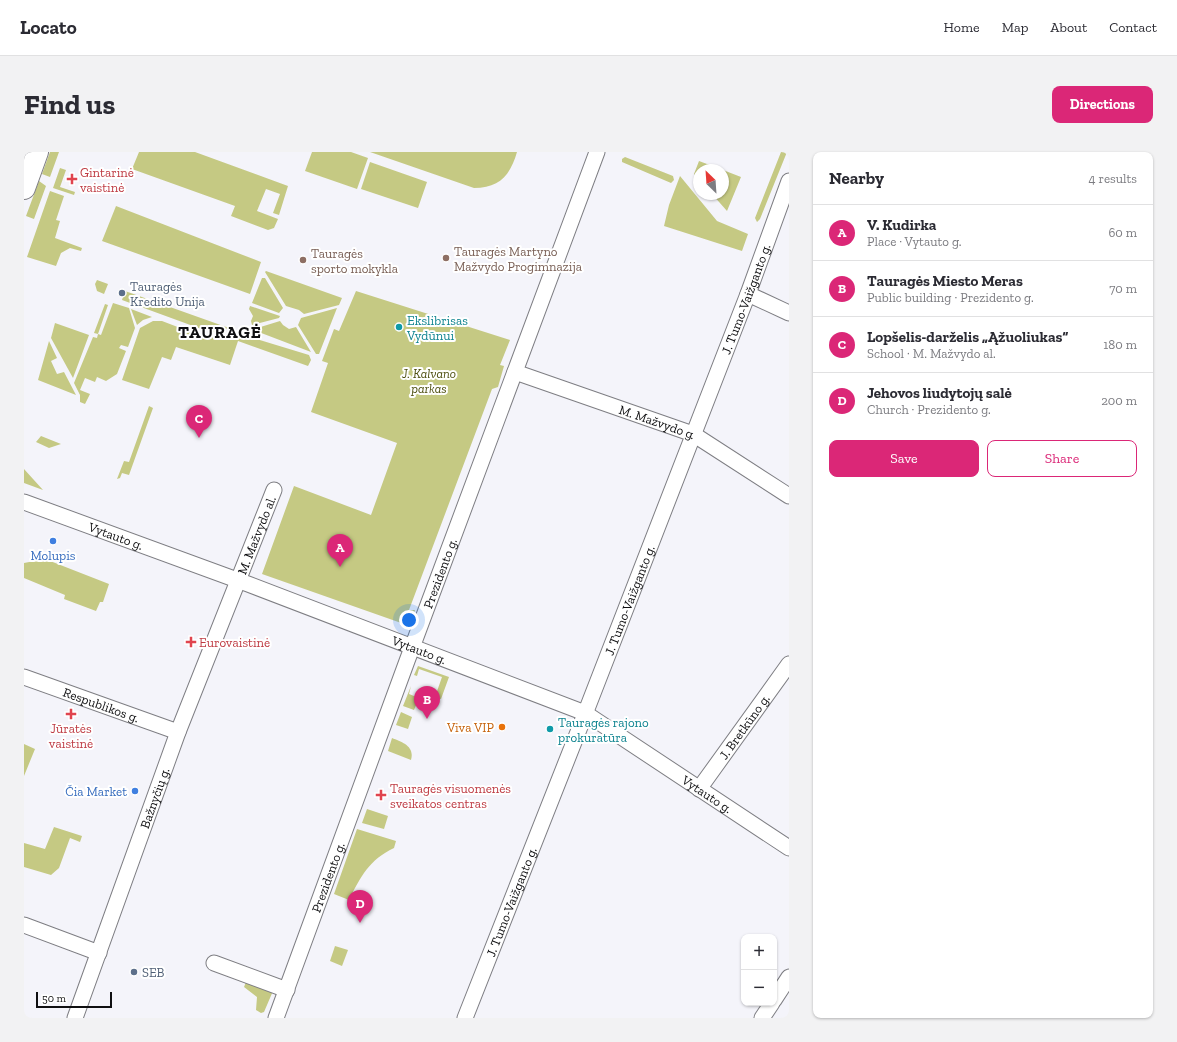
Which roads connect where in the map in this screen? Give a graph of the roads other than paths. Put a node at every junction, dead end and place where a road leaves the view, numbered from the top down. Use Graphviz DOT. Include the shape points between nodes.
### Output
graph roads {
  1 [pos="37,152"];
  2 [pos="597,152"];
  3 [pos="789,182"];
  4 [pos="24,188"];
  5 [pos="748,294"];
  6 [pos="789,313"];
  7 [pos="515,372"];
  8 [pos="693,434"];
  9 [pos="274,490"];
  10 [pos="789,496"];
  11 [pos="24,502"];
  12 [pos="238,580"];
  13 [pos="413,646"];
  14 [pos="789,664"];
  15 [pos="24,677"];
  16 [pos="585,713"];
  17 [pos="178,732"];
  18 [pos="699,789"];
  19 [pos="789,848"];
  20 [pos="24,925"];
  21 [pos="99,953"];
  22 [pos="214,963"];
  23 [pos="789,977"];
  24 [pos="287,990"];
  25 [pos="777,995"];
  26 [pos="770,1006"];
  27 [pos="75,1018"];
  28 [pos="276,1018"];
  29 [pos="465,1018"];
  30 [pos="762,1018"];
  1 -- 4 [label="highway"];
  2 -- 7 [label="street, Prezidento g."];
  3 -- 5 [label="street, J. Tumo-Vaižganto g."];
  5 -- 6 [label="street"];
  5 -- 8 [label="street, J. Tumo-Vaižganto g."];
  7 -- 8 [label="street, M. Mažvydo g."];
  7 -- 13 [label="street, Prezidento g."];
  8 -- 10 [label="street, M. Mažvydo g."];
  8 -- 16 [label="street, J. Tumo-Vaižganto g."];
  9 -- 12 [label="street, M. Mažvydo al."];
  11 -- 12 [label="street, Vytauto g."];
  12 -- 13 [label="street, Vytauto g."];
  12 -- 17 [label="street, Bažnyčių g."];
  13 -- 16 [label="street, Vytauto g."];
  13 -- 24 [label="street, Prezidento g."];
  14 -- 18 [label="street, J. Bretkūno g."];
  15 -- 17 [label="street, Respublikos g."];
  16 -- 18 [label="street, Vytauto g."];
  16 -- 29 [label="street, J. Tumo-Vaižganto g."];
  17 -- 21 [label="street, Bažnyčių g."];
  18 -- 19 [label="street, Vytauto g."];
  20 -- 21 [label="street"];
  21 -- 27 [label="street, Bažnyčių g."];
  22 -- 24 [label="street"];
  23 -- 25 [label="street"];
  24 -- 28 [label="street, Prezidento g."];
  26 -- 30 [label="street"];
}
